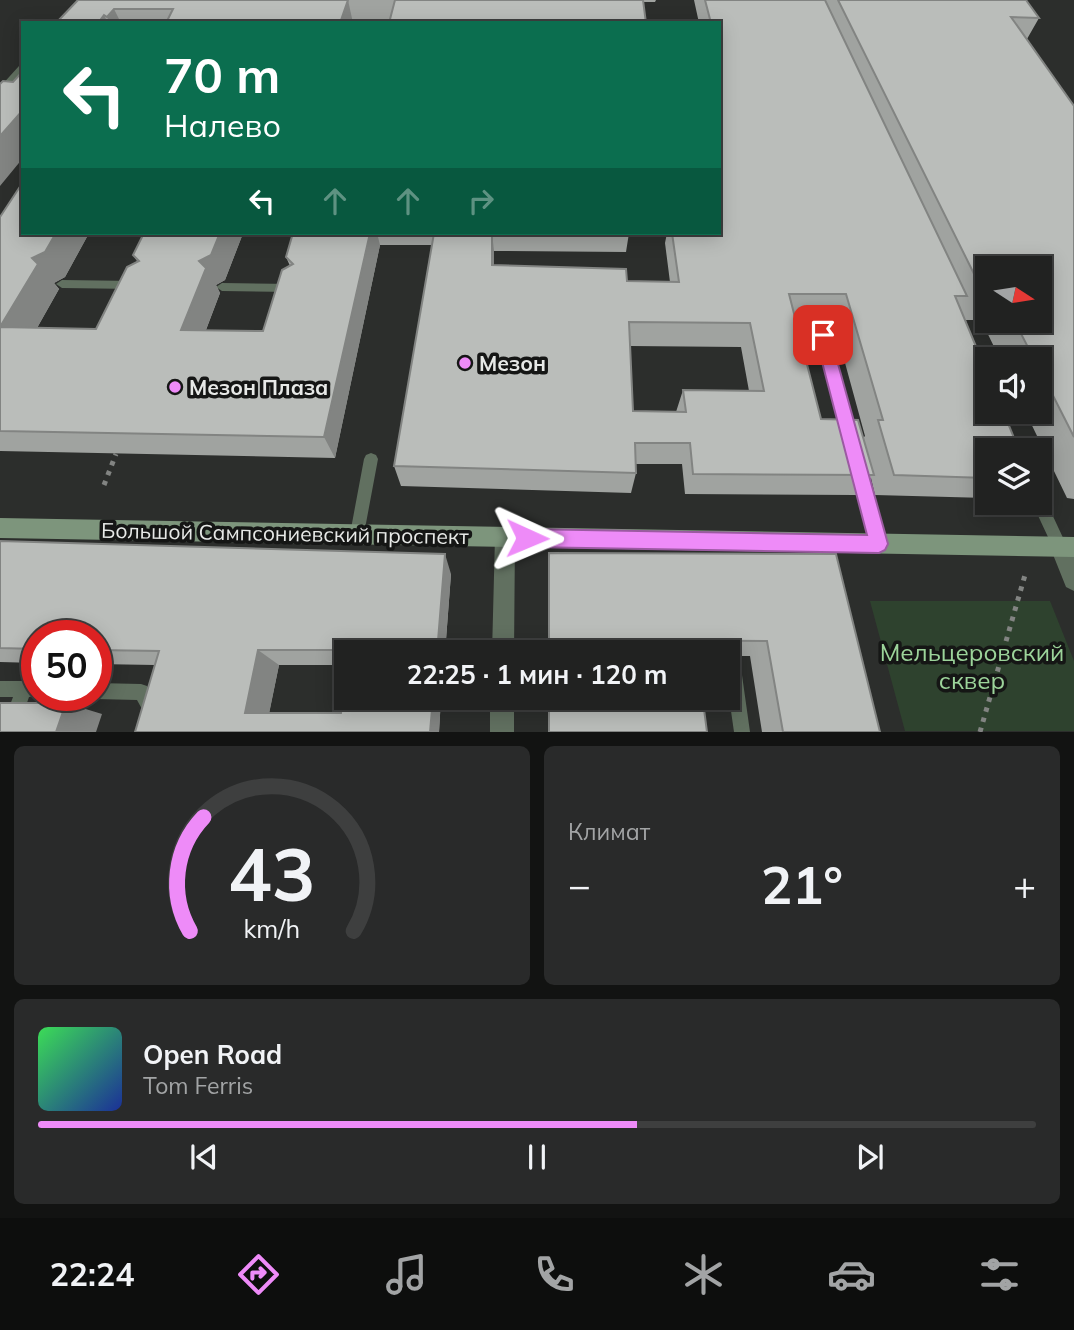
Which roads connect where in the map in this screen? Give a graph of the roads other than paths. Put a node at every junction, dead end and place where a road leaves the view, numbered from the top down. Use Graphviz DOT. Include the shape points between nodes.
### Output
graph roads {
  1 [pos="21,71"];
  2 [pos="0,95"];
  3 [pos="62,284"];
  4 [pos="147,285"];
  5 [pos="222,287"];
  6 [pos="295,288"];
  7 [pos="823,335"];
  8 [pos="371,459"];
  9 [pos="1047,515"];
  10 [pos="0,528"];
  11 [pos="357,534"];
  12 [pos="505,537"];
  13 [pos="879,544"];
  14 [pos="1067,547"];
  15 [pos="1074,580"];
  16 [pos="503,640"];
  17 [pos="0,689"];
  18 [pos="21,689"];
  19 [pos="112,691"];
  20 [pos="21,707"];
  21 [pos="502,710"];
  22 [pos="739,710"];
  23 [pos="8,732"];
  24 [pos="144,732"];
  25 [pos="502,732"];
  26 [pos="742,732"];
  1 -- 2 [label="street"];
  3 -- 4 [label="lane"];
  5 -- 6 [label="lane"];
  7 -- 13 [label="lane"];
  8 -- 11 [label="lane"];
  9 -- 14 [label="lane"];
  10 -- 11 [label="main road, Большой Сампсониевский проспект" via="34,538"];
  11 -- 12 [label="main road, Большой Сампсониевский проспект"];
  12 -- 13 [label="main road, Большой Сампсониевский проспект" via="829,550"];
  12 -- 16 [label="street"];
  13 -- 14 [label="main road, Большой Сампсониевский проспект"];
  14 -- 15 [label="street"];
  17 -- 18 [label="lane"];
  19 -- 24 [label="lane" via="141,692 150,708"];
  20 -- 23 [label="lane"];
  21 -- 25 [label="street"];
  22 -- 26 [label="lane"];
}
